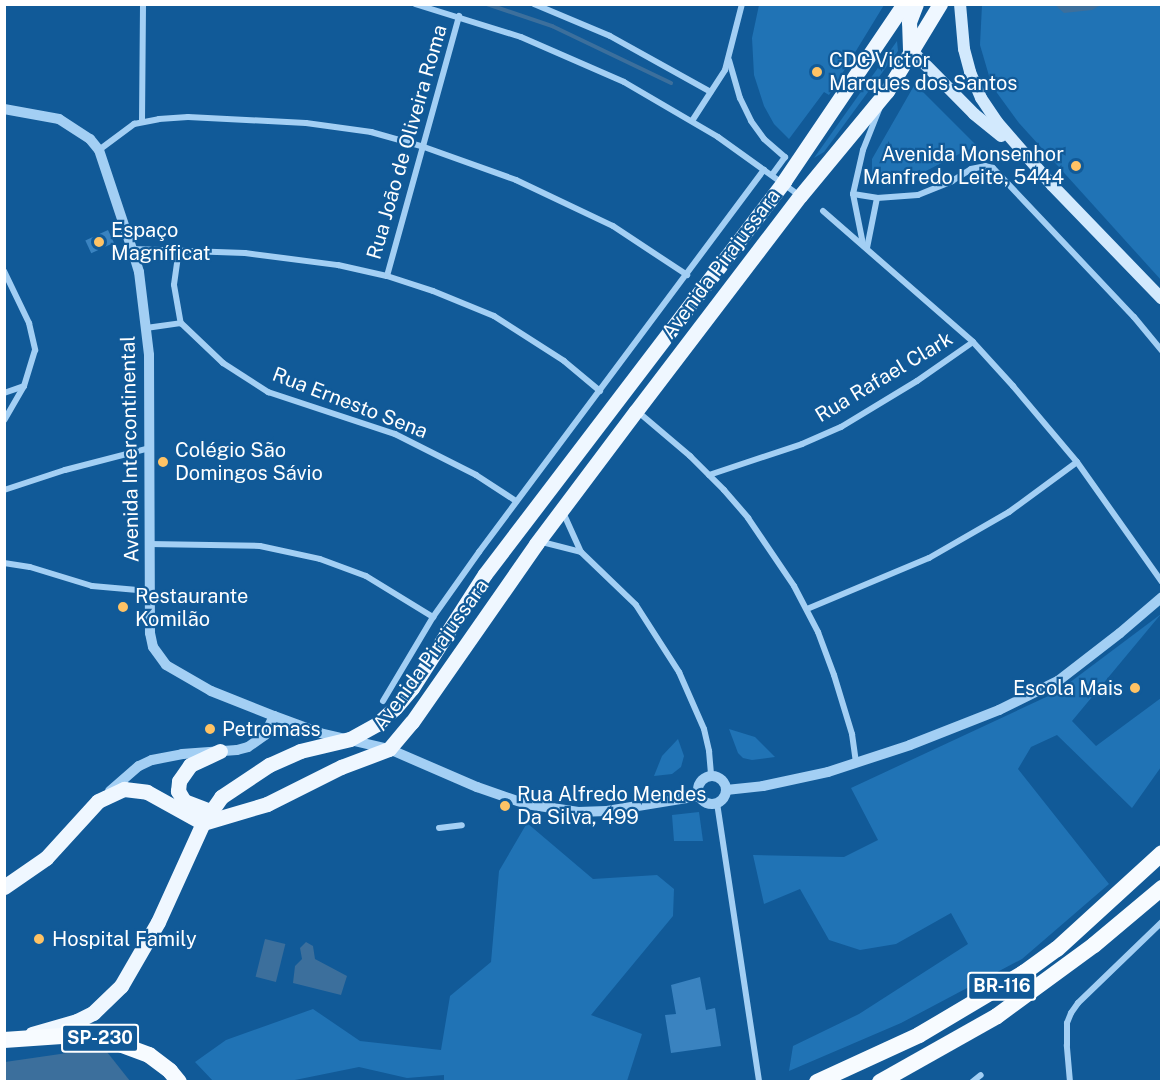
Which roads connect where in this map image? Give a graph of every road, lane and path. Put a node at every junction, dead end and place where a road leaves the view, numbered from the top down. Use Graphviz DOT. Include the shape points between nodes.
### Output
graph roads {
  1 [pos="143,4"];
  2 [pos="415,4"];
  3 [pos="534,4"];
  4 [pos="741,4"];
  5 [pos="904,4"];
  6 [pos="915,4"];
  7 [pos="940,4"];
  8 [pos="960,4"];
  9 [pos="459,16"];
  10 [pos="910,49"];
  11 [pos="729,60"];
  12 [pos="711,92"];
  13 [pos="886,92"];
  14 [pos="4,109"];
  15 [pos="142,120"];
  16 [pos="692,121"];
  17 [pos="424,147"];
  18 [pos="99,150"];
  19 [pos="1021,152"];
  20 [pos="764,169"];
  21 [pos="777,179"];
  22 [pos="853,194"];
  23 [pos="800,196"];
  24 [pos="877,198"];
  25 [pos="823,211"];
  26 [pos="865,246"];
  27 [pos="132,249"];
  28 [pos="178,249"];
  29 [pos="4,272"];
  30 [pos="687,275"];
  31 [pos="387,276"];
  32 [pos="1161,299"];
  33 [pos="181,323"];
  34 [pos="146,328"];
  35 [pos="973,342"];
  36 [pos="1161,351"];
  37 [pos="24,386"];
  38 [pos="600,392"];
  39 [pos="4,393"];
  40 [pos="636,411"];
  41 [pos="4,420"];
  42 [pos="150,448"];
  43 [pos="1077,462"];
  44 [pos="709,475"];
  45 [pos="4,490"];
  46 [pos="516,501"];
  47 [pos="562,510"];
  48 [pos="538,541"];
  49 [pos="149,543"];
  50 [pos="581,552"];
  51 [pos="4,563"];
  52 [pos="1161,582"];
  53 [pos="149,591"];
  54 [pos="1161,597"];
  55 [pos="807,609"];
  56 [pos="433,617"];
  57 [pos="383,702"];
  58 [pos="274,716"];
  59 [pos="401,735"];
  60 [pos="350,739"];
  61 [pos="389,749"];
  62 [pos="220,751"];
  63 [pos="410,757"];
  64 [pos="856,763"];
  65 [pos="711,775"];
  66 [pos="726,790"];
  67 [pos="699,796"];
  68 [pos="98,801"];
  69 [pos="717,803"];
  70 [pos="206,817"];
  71 [pos="462,825"];
  72 [pos="439,828"];
  73 [pos="1161,853"];
  74 [pos="4,887"];
  75 [pos="1161,888"];
  76 [pos="1161,922"];
  77 [pos="7,1040"];
  78 [pos="981,1075"];
  79 [pos="179,1082"];
  80 [pos="759,1082"];
  81 [pos="817,1082"];
  82 [pos="880,1082"];
  83 [pos="972,1082"];
  84 [pos="1070,1082"];
  1 -- 15 [label="street"];
  2 -- 9 [label="street"];
  3 -- 12 [label="street" via="610,36"];
  4 -- 11 [label="street"];
  5 -- 21 [label="main road, Avenida Pirajussara"];
  6 -- 10 [label="main road" via="909,22"];
  7 -- 10 [label="main road, Avenida Pirajussara"];
  8 -- 19 [label="main road" via="970,72 986,106"];
  9 -- 16 [label="street" via="600,70"];
  9 -- 17 [label="street, Rua João de Oliveira Roma"];
  10 -- 13 [label="main road, Avenida Pirajussara"];
  10 -- 19 [label="main road" via="974,114"];
  11 -- 12 [label="street"];
  11 -- 21 [label="street" via="751,121 785,158"];
  12 -- 16 [label="street"];
  13 -- 22 [label="street" via="863,150"];
  13 -- 23 [label="main road, Avenida Pirajussara"];
  14 -- 18 [label="street, Avenida Intercontinental" via="59,118"];
  15 -- 17 [label="street" via="188,117 306,123 371,132"];
  15 -- 18 [label="street"];
  16 -- 20 [label="street"];
  17 -- 30 [label="street" via="516,180 612,226"];
  17 -- 31 [label="street, Rua João de Oliveira Roma"];
  18 -- 27 [label="street, Avenida Intercontinental"];
  19 -- 32 [label="main road"];
  20 -- 21 [label="street"];
  20 -- 30 [label="street, Avenida Pirajussara"];
  21 -- 23 [label="street"];
  21 -- 60 [label="main road, Avenida Pirajussara" via="485,574 412,688 377,724"];
  22 -- 24 [label="street"];
  22 -- 26 [label="street"];
  23 -- 40 [label="main road, Avenida Pirajussara"];
  24 -- 26 [label="street"];
  24 -- 36 [label="street" via="918,195 971,169 990,166 1081,259"];
  25 -- 26 [label="street"];
  26 -- 35 [label="street"];
  27 -- 28 [label="street"];
  27 -- 34 [label="street, Avenida Intercontinental"];
  28 -- 31 [label="street" via="289,258"];
  28 -- 33 [label="street" via="174,285"];
  29 -- 37 [label="street" via="32,334 33,362"];
  30 -- 38 [label="street, Avenida Pirajussara"];
  31 -- 38 [label="street" via="494,316 564,361"];
  33 -- 34 [label="street"];
  33 -- 46 [label="street, Rua Ernesto Sena" via="223,363 268,392 395,434 477,475"];
  34 -- 42 [label="street, Avenida Intercontinental" via="151,386"];
  35 -- 43 [label="street"];
  35 -- 44 [label="street, Rua Rafael Clark" via="841,427"];
  37 -- 39 [label="street"];
  37 -- 41 [label="street"];
  38 -- 46 [label="street, Avenida Pirajussara"];
  40 -- 44 [label="street"];
  40 -- 47 [label="main road, Avenida Pirajussara"];
  42 -- 45 [label="street"];
  42 -- 49 [label="street, Avenida Intercontinental"];
  43 -- 52 [label="street"];
  43 -- 55 [label="street" via="1009,512 929,558"];
  44 -- 55 [label="street" via="748,518"];
  46 -- 56 [label="street, Avenida Pirajussara"];
  47 -- 48 [label="main road, Avenida Pirajussara"];
  47 -- 50 [label="street"];
  48 -- 50 [label="street"];
  48 -- 59 [label="main road, Avenida Pirajussara"];
  49 -- 53 [label="street, Avenida Intercontinental"];
  49 -- 56 [label="street" via="260,546 320,559 366,576"];
  50 -- 65 [label="street" via="636,605 660,640 697,709 710,750"];
  51 -- 53 [label="street" via="92,586"];
  53 -- 58 [label="street, Avenida Intercontinental" via="153,647 166,665 211,691"];
  54 -- 64 [label="street" via="1058,681 920,741"];
  55 -- 64 [label="street" via="834,675 852,734"];
  56 -- 57 [label="street, Avenida Pirajussara"];
  58 -- 60 [label="street, Avenida Intercontinental"];
  58 -- 62 [label="street" via="257,743"];
  59 -- 61 [label="main road, Avenida Pirajussara"];
  59 -- 63 [label="street" via="402,748"];
  60 -- 61 [label="street, Avenida Intercontinental"];
  60 -- 70 [label="main road, Avenida Pirajussara" via="300,751 268,765 233,788"];
  61 -- 63 [label="street, Avenida Intercontinental"];
  61 -- 70 [label="main road, Avenida Pirajussara" via="267,804"];
  62 -- 68 [label="street" via="152,760 139,766"];
  62 -- 70 [label="main road" via="190,765 179,781 178,791 184,801"];
  63 -- 67 [label="street, Avenida Intercontinental" via="499,796 555,810 607,811"];
  64 -- 66 [label="street" via="799,779"];
  65 -- 66 [label="street" via="723,781"];
  65 -- 67 [label="street" via="699,783"];
  66 -- 69 [label="street" via="723,800"];
  67 -- 69 [label="street" via="706,803"];
  68 -- 70 [label="main road" via="124,789 141,790"];
  68 -- 74 [label="main road" via="46,858"];
  69 -- 80 [label="street"];
  70 -- 77 [label="main road" via="158,922 114,994 93,1013 76,1021"];
  71 -- 72 [label="street"];
  73 -- 81 [label="highway, BR-116" via="1057,949 1025,972 919,1035"];
  75 -- 82 [label="highway, BR-116" via="1094,945 997,1017"];
  76 -- 84 [label="street" via="1078,1003 1068,1023"];
  77 -- 79 [label="highway, SP-230" via="62,1036 106,1039 148,1055"];
  78 -- 83 [label="street"];
}
